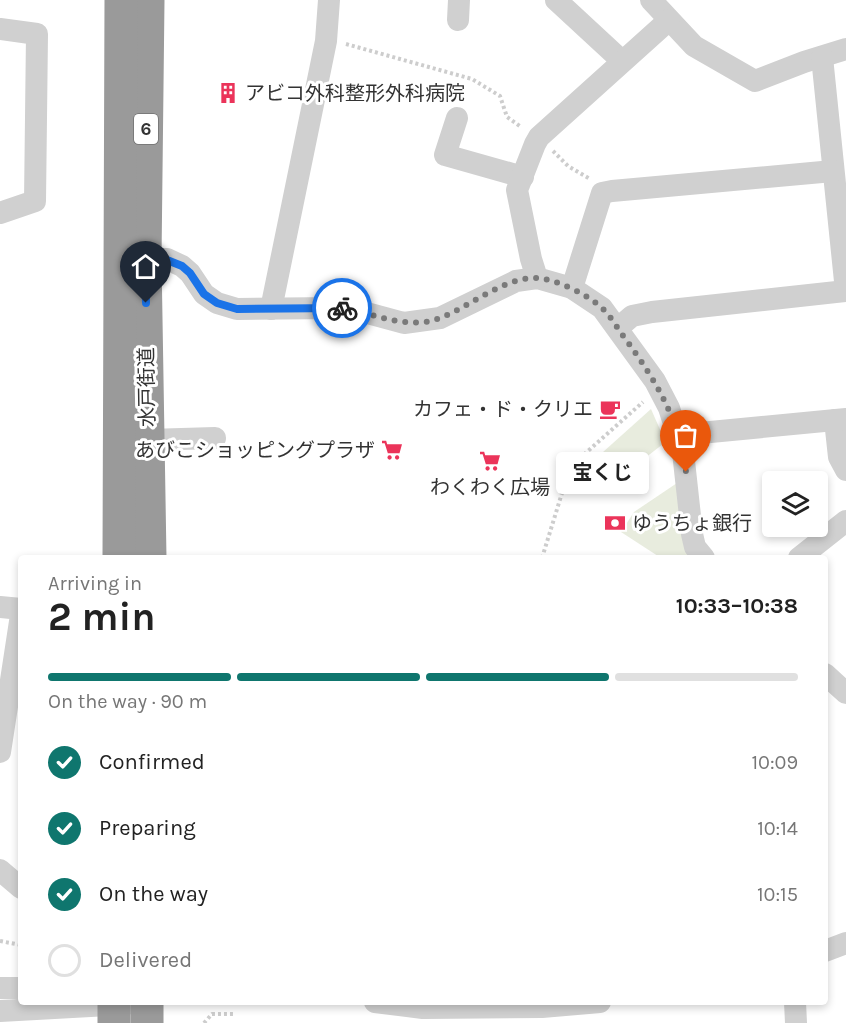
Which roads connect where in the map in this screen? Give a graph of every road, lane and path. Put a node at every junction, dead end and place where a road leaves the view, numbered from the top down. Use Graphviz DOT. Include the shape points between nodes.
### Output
graph roads {
  1 [pos="121,0"];
  2 [pos="148,0"];
  3 [pos="328,0"];
  4 [pos="556,0"];
  5 [pos="651,0"];
  6 [pos="669,20"];
  7 [pos="0,28"];
  8 [pos="326,37"];
  9 [pos="846,49"];
  10 [pos="822,57"];
  11 [pos="622,62"];
  12 [pos="457,118"];
  13 [pos="539,138"];
  14 [pos="833,171"];
  15 [pos="523,177"];
  16 [pos="607,192"];
  17 [pos="0,213"];
  18 [pos="145,259"];
  19 [pos="537,278"];
  20 [pos="572,288"];
  21 [pos="846,291"];
  22 [pos="271,309"];
  23 [pos="618,328"];
  24 [pos="644,401"];
  25 [pos="840,420"];
  26 [pos="679,435"];
  27 [pos="215,438"];
  28 [pos="148,440"];
  29 [pos="846,470"];
  30 [pos="846,521"];
  31 [pos="119,555"];
  32 [pos="150,555"];
  33 [pos="543,555"];
  34 [pos="702,555"];
  35 [pos="803,555"];
  36 [pos="0,607"];
  37 [pos="18,609"];
  38 [pos="18,635"];
  39 [pos="828,678"];
  40 [pos="846,693"];
  41 [pos="0,753"];
  42 [pos="0,870"];
  43 [pos="18,885"];
  44 [pos="0,941"];
  45 [pos="846,943"];
  46 [pos="18,944"];
  47 [pos="828,950"];
  48 [pos="0,988"];
  49 [pos="18,988"];
  50 [pos="135,1005"];
  51 [pos="147,1005"];
  52 [pos="399,1005"];
  53 [pos="556,1005"];
  54 [pos="795,1005"];
  55 [pos="114,1010"];
  56 [pos="0,1011"];
  57 [pos="235,1014"];
  58 [pos="147,1023"];
  59 [pos="204,1023"];
  60 [pos="796,1023"];
  1 -- 31 [label="highway, 水戸街道 / 6"];
  2 -- 18 [label="highway, 水戸街道 / 6"];
  3 -- 8 [label="street"];
  4 -- 11 [label="street"];
  5 -- 6 [label="street"];
  6 -- 10 [label="street" via="694,46 755,81"];
  6 -- 11 [label="street"];
  7 -- 17 [label="street" via="38,34 35,201"];
  8 -- 13 [label="path" via="472,80 500,96 507,117"];
  8 -- 22 [label="street"];
  9 -- 10 [label="street"];
  10 -- 14 [label="street"];
  11 -- 13 [label="street"];
  12 -- 15 [label="street" via="444,155"];
  13 -- 15 [label="street"];
  13 -- 16 [label="path" via="568,166"];
  14 -- 16 [label="street"];
  14 -- 21 [label="street"];
  15 -- 19 [label="street" via="517,190"];
  16 -- 20 [label="street" via="602,194"];
  18 -- 22 [label="street" via="167,260 182,266 204,294 217,303 237,309"];
  18 -- 28 [label="highway, 水戸街道 / 6"];
  19 -- 20 [label="street"];
  19 -- 22 [label="street" via="516,281 424,322 404,323 338,308"];
  20 -- 23 [label="street" via="602,308"];
  21 -- 23 [label="street" via="652,312 632,316"];
  23 -- 26 [label="street" via="655,381"];
  24 -- 33 [label="path" via="570,467"];
  25 -- 26 [label="street"];
  25 -- 29 [label="street" via="839,457"];
  26 -- 34 [label="street" via="692,534"];
  27 -- 28 [label="street"];
  28 -- 32 [label="highway, 水戸街道 / 6"];
  30 -- 35 [label="street"];
  36 -- 37 [label="street"];
  38 -- 41 [label="street"];
  39 -- 40 [label="street"];
  42 -- 43 [label="street"];
  44 -- 46 [label="path"];
  45 -- 47 [label="street"];
  48 -- 49 [label="street"];
  50 -- 55 [label="street"];
  51 -- 58 [label="highway"];
  52 -- 53 [label="street" via="423,1008"];
  54 -- 60 [label="street"];
  55 -- 56 [label="street"];
  57 -- 59 [label="path" via="212,1014"];
}
